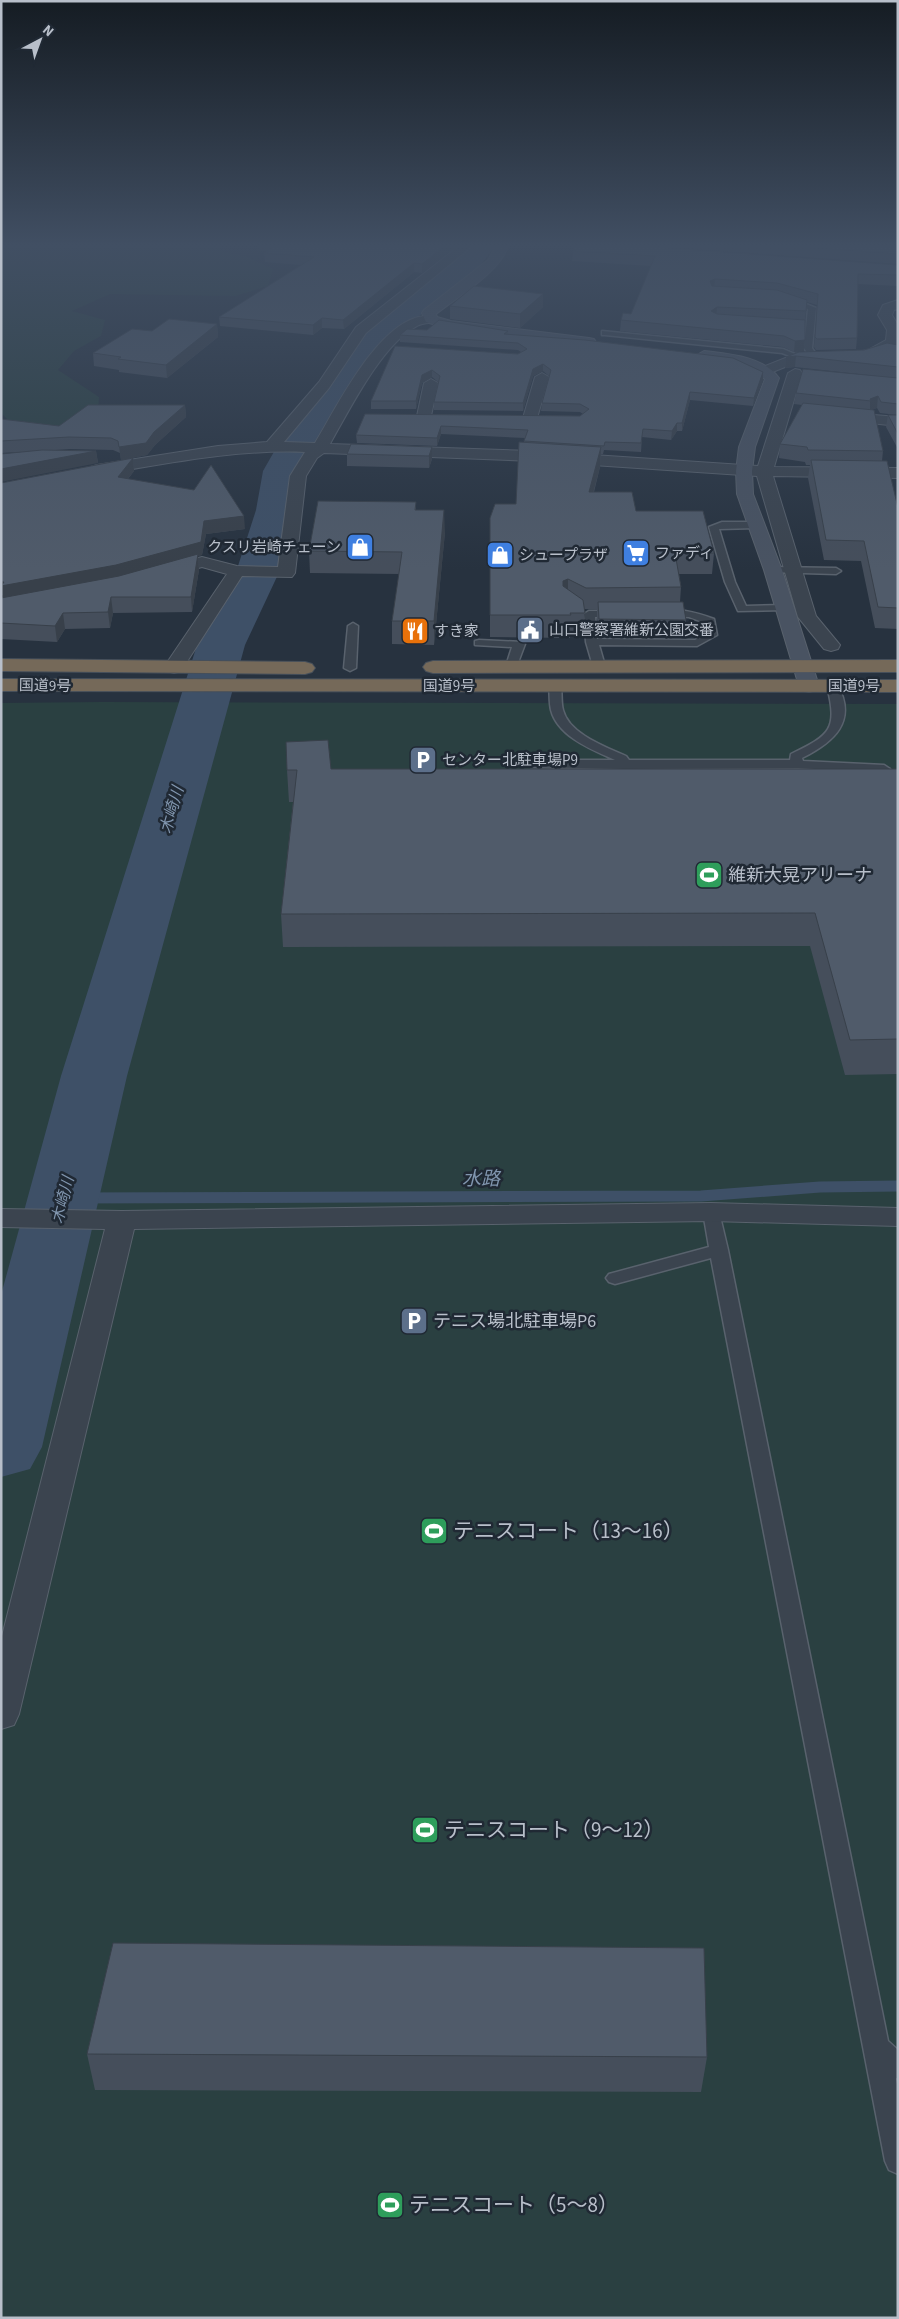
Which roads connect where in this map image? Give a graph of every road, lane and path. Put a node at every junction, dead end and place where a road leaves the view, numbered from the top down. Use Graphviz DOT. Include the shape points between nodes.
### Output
graph roads {
  1 [pos="345,354"];
  2 [pos="381,354"];
  3 [pos="695,354"];
  4 [pos="791,354"];
  5 [pos="812,354"];
  6 [pos="870,354"];
  7 [pos="798,357"];
  8 [pos="814,357"];
  9 [pos="765,371"];
  10 [pos="795,373"];
  11 [pos="814,375"];
  12 [pos="542,377"];
  13 [pos="431,384"];
  14 [pos="762,407"];
  15 [pos="783,410"];
  16 [pos="802,412"];
  17 [pos="821,414"];
  18 [pos="340,415"];
  19 [pos="359,415"];
  20 [pos="405,416"];
  21 [pos="424,416"];
  22 [pos="443,417"];
  23 [pos="511,417"];
  24 [pos="530,418"];
  25 [pos="550,418"];
  26 [pos="898,422"];
  27 [pos="272,446"];
  28 [pos="320,448"];
  29 [pos="91,456"];
  30 [pos="149,462"];
  31 [pos="744,471"];
  32 [pos="764,472"];
  33 [pos="80,473"];
  34 [pos="898,473"];
  35 [pos="756,525"];
  36 [pos="773,570"];
  37 [pos="237,571"];
  38 [pos="794,571"];
  39 [pos="836,571"];
  40 [pos="147,577"];
  41 [pos="784,608"];
  42 [pos="575,610"];
  43 [pos="635,614"];
  44 [pos="653,614"];
  45 [pos="589,619"];
  46 [pos="354,626"];
  47 [pos="478,642"];
  48 [pos="592,642"];
  49 [pos="831,645"];
  50 [pos="4,665"];
  51 [pos="512,666"];
  52 [pos="599,666"];
  53 [pos="803,666"];
  54 [pos="898,666"];
  55 [pos="181,667"];
  56 [pos="416,667"];
  57 [pos="350,668"];
  58 [pos="369,668"];
  59 [pos="1,685"];
  60 [pos="556,686"];
  61 [pos="809,686"];
  62 [pos="833,686"];
  63 [pos="898,686"];
  64 [pos="535,764"];
  65 [pos="798,764"];
  66 [pos="624,765"];
  67 [pos="884,769"];
  68 [pos="711,1212"];
  69 [pos="1,1218"];
  70 [pos="898,1218"];
  71 [pos="122,1220"];
  72 [pos="719,1250"];
  73 [pos="615,1278"];
  74 [pos="1,1714"];
  75 [pos="877,2047"];
  76 [pos="898,2067"];
  77 [pos="898,2161"];
  1 -- 27 [label="street" via="324,385"];
  2 -- 18 [label="street"];
  3 -- 9 [label="street" via="748,364"];
  4 -- 7 [label="lane"];
  5 -- 8 [label="lane"];
  6 -- 8 [label="street"];
  7 -- 8 [label="street"];
  7 -- 9 [label="street"];
  9 -- 10 [label="street"];
  9 -- 14 [label="street" via="772,378"];
  10 -- 11 [label="street"];
  10 -- 15 [label="street"];
  12 -- 24 [label="street"];
  13 -- 21 [label="street"];
  14 -- 15 [label="street"];
  14 -- 31 [label="street" via="746,447"];
  15 -- 16 [label="street"];
  15 -- 32 [label="street"];
  17 -- 26 [label="street"];
  18 -- 19 [label="street"];
  18 -- 28 [label="street"];
  20 -- 21 [label="street"];
  21 -- 22 [label="street"];
  23 -- 24 [label="street"];
  24 -- 25 [label="street"];
  27 -- 28 [label="street"];
  27 -- 30 [label="street"];
  28 -- 31 [label="street" via="634,461"];
  28 -- 37 [label="street" via="311,455 298,476 286,573"];
  29 -- 30 [label="street"];
  30 -- 33 [label="street"];
  31 -- 32 [label="street"];
  31 -- 35 [label="street" via="745,494"];
  32 -- 34 [label="street"];
  32 -- 38 [label="street"];
  35 -- 36 [label="street"];
  35 -- 41 [label="lane" via="714,527 730,582 742,609"];
  36 -- 38 [label="lane"];
  36 -- 41 [label="street"];
  37 -- 40 [label="street" via="202,562"];
  37 -- 55 [label="street"];
  38 -- 39 [label="lane"];
  38 -- 49 [label="street" via="808,616"];
  41 -- 53 [label="street"];
  42 -- 45 [label="lane"];
  43 -- 45 [label="lane" via="589,614"];
  44 -- 48 [label="lane" via="690,614 710,621 712,635 697,643"];
  45 -- 48 [label="lane"];
  46 -- 57 [label="lane"];
  47 -- 51 [label="lane" via="518,644"];
  48 -- 52 [label="lane"];
  50 -- 55 [label="highway, 国道9号"];
  51 -- 52 [label="highway, 国道9号"];
  51 -- 56 [label="highway, 国道9号"];
  52 -- 53 [label="highway, 国道9号"];
  53 -- 54 [label="highway, 国道9号"];
  53 -- 61 [label="street"];
  55 -- 57 [label="highway, 国道9号"];
  57 -- 58 [label="highway, 国道9号"];
  59 -- 60 [label="highway, 国道9号" via="175,688"];
  60 -- 61 [label="highway, 国道9号"];
  60 -- 66 [label="lane" via="558,711 563,723 585,740 622,759"];
  61 -- 62 [label="highway, 国道9号"];
  62 -- 63 [label="highway, 国道9号"];
  62 -- 65 [label="lane" via="839,715 836,728 823,742 796,757"];
  64 -- 66 [label="lane"];
  65 -- 66 [label="lane"];
  65 -- 67 [label="lane"];
  68 -- 70 [label="street"];
  68 -- 71 [label="street"];
  68 -- 72 [label="lane"];
  69 -- 71 [label="street"];
  71 -- 74 [label="street"];
  72 -- 73 [label="lane"];
  72 -- 75 [label="lane"];
  75 -- 76 [label="lane"];
  75 -- 77 [label="lane"];
}
